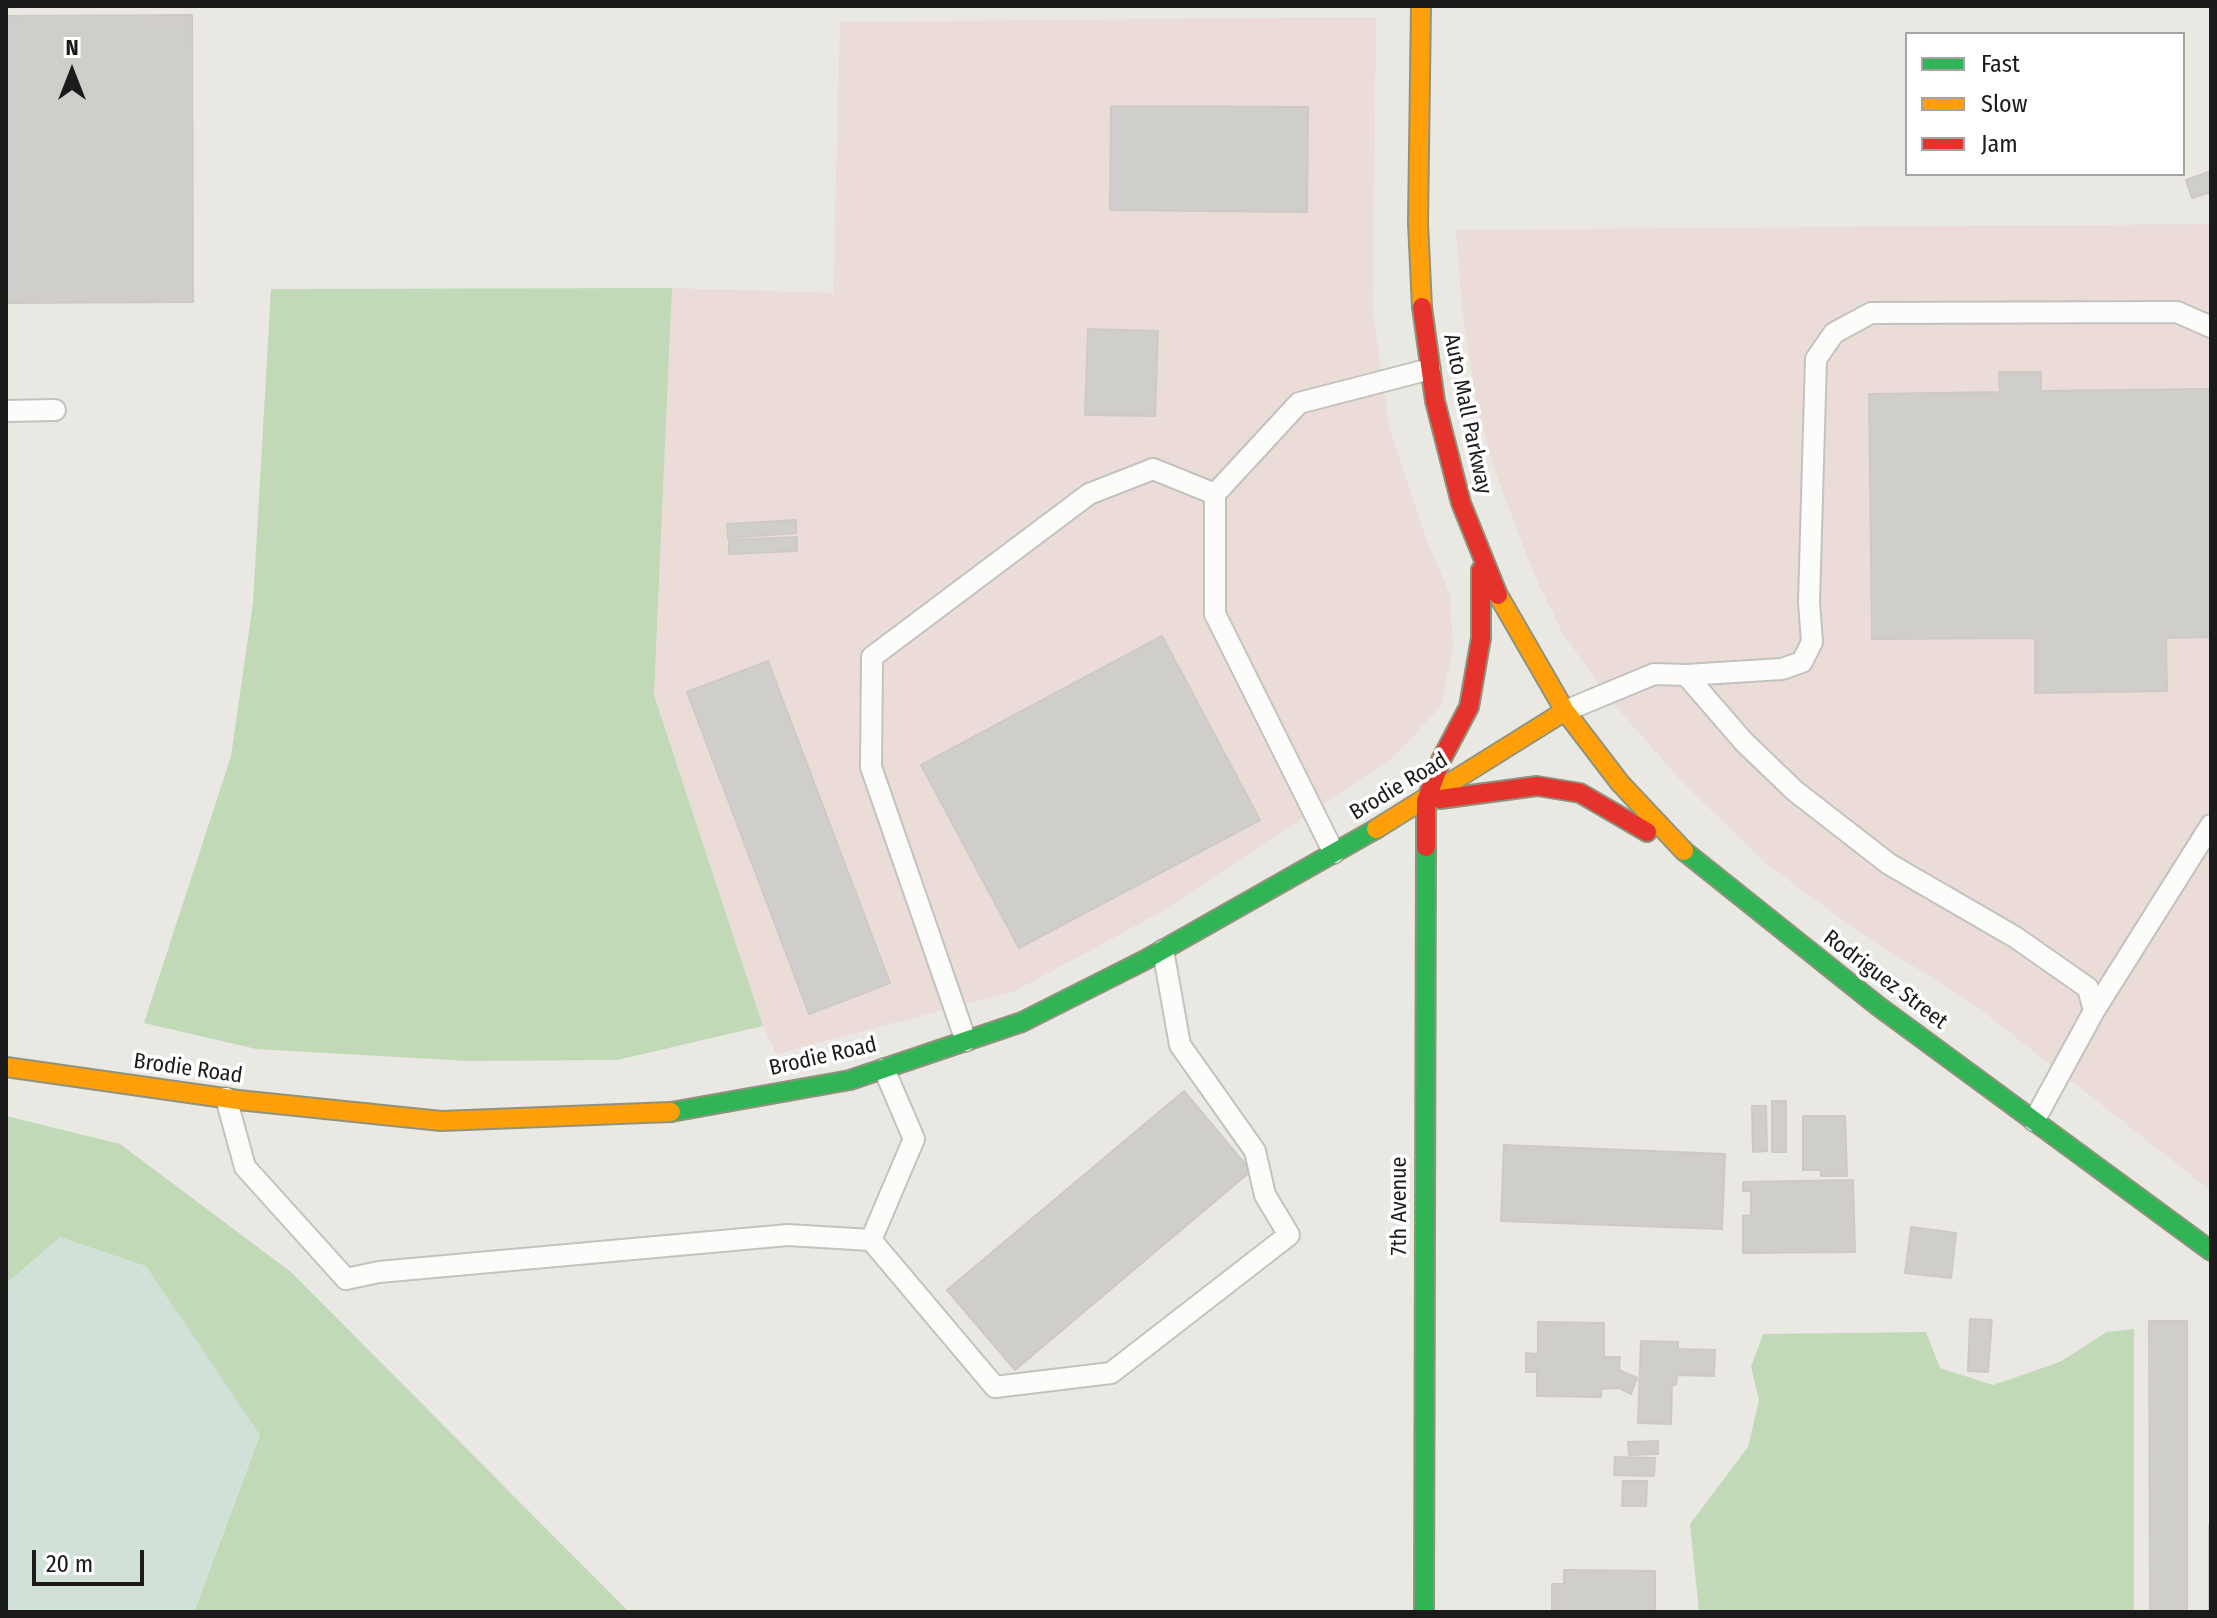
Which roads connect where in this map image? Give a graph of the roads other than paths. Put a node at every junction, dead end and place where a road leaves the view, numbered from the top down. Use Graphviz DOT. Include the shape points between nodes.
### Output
graph roads {
  1 [pos="1421,6"];
  2 [pos="2211,327"];
  3 [pos="1430,369"];
  4 [pos="55,410"];
  5 [pos="6,411"];
  6 [pos="1215,494"];
  7 [pos="1481,557"];
  8 [pos="1686,675"];
  9 [pos="1565,711"];
  10 [pos="1426,801"];
  11 [pos="2211,825"];
  12 [pos="1334,853"];
  13 [pos="1695,862"];
  14 [pos="1163,950"];
  15 [pos="2094,1011"];
  16 [pos="966,1041"];
  17 [pos="6,1067"];
  18 [pos="884,1069"];
  19 [pos="226,1098"];
  20 [pos="2034,1121"];
  21 [pos="871,1240"];
  22 [pos="2211,1251"];
  23 [pos="1424,1612"];
  1 -- 3 [label="street, Auto Mall Parkway" via="1418,223"];
  2 -- 8 [label="lane" via="2177,312 1871,313 1834,333 1816,359 1812,642 1802,662 1782,669"];
  3 -- 6 [label="lane" via="1299,403"];
  3 -- 7 [label="street, Auto Mall Parkway" via="1461,503"];
  4 -- 5 [label="lane"];
  6 -- 12 [label="lane" via="1215,614"];
  6 -- 16 [label="lane" via="1153,469 1089,494 872,657 871,767"];
  7 -- 9 [label="street, Auto Mall Parkway"];
  7 -- 10 [label="street, 7th Avenue" via="1478,670 1469,707"];
  8 -- 9 [label="lane" via="1654,674"];
  8 -- 15 [label="lane" via="1795,791 1889,864 2015,937 2088,988"];
  9 -- 10 [label="street, Brodie Road"];
  9 -- 13 [label="street, Rodriguez Street" via="1620,783"];
  10 -- 12 [label="street, Brodie Road"];
  10 -- 13 [label="street" via="1537,786 1580,793"];
  10 -- 23 [label="street, 7th Avenue"];
  11 -- 15 [label="lane"];
  12 -- 14 [label="street, Brodie Road"];
  13 -- 20 [label="street, Rodriguez Street"];
  14 -- 16 [label="street, Brodie Road" via="1022,1022"];
  14 -- 21 [label="lane" via="1180,1045 1255,1151 1265,1195 1289,1235 1111,1373 995,1387"];
  15 -- 20 [label="lane"];
  16 -- 18 [label="street, Brodie Road"];
  17 -- 19 [label="street, Brodie Road"];
  18 -- 19 [label="street, Brodie Road" via="850,1080 651,1115 441,1121"];
  18 -- 21 [label="lane" via="914,1139"];
  19 -- 21 [label="lane" via="245,1167 346,1279 788,1235"];
  20 -- 22 [label="street, Rodriguez Street"];
}
